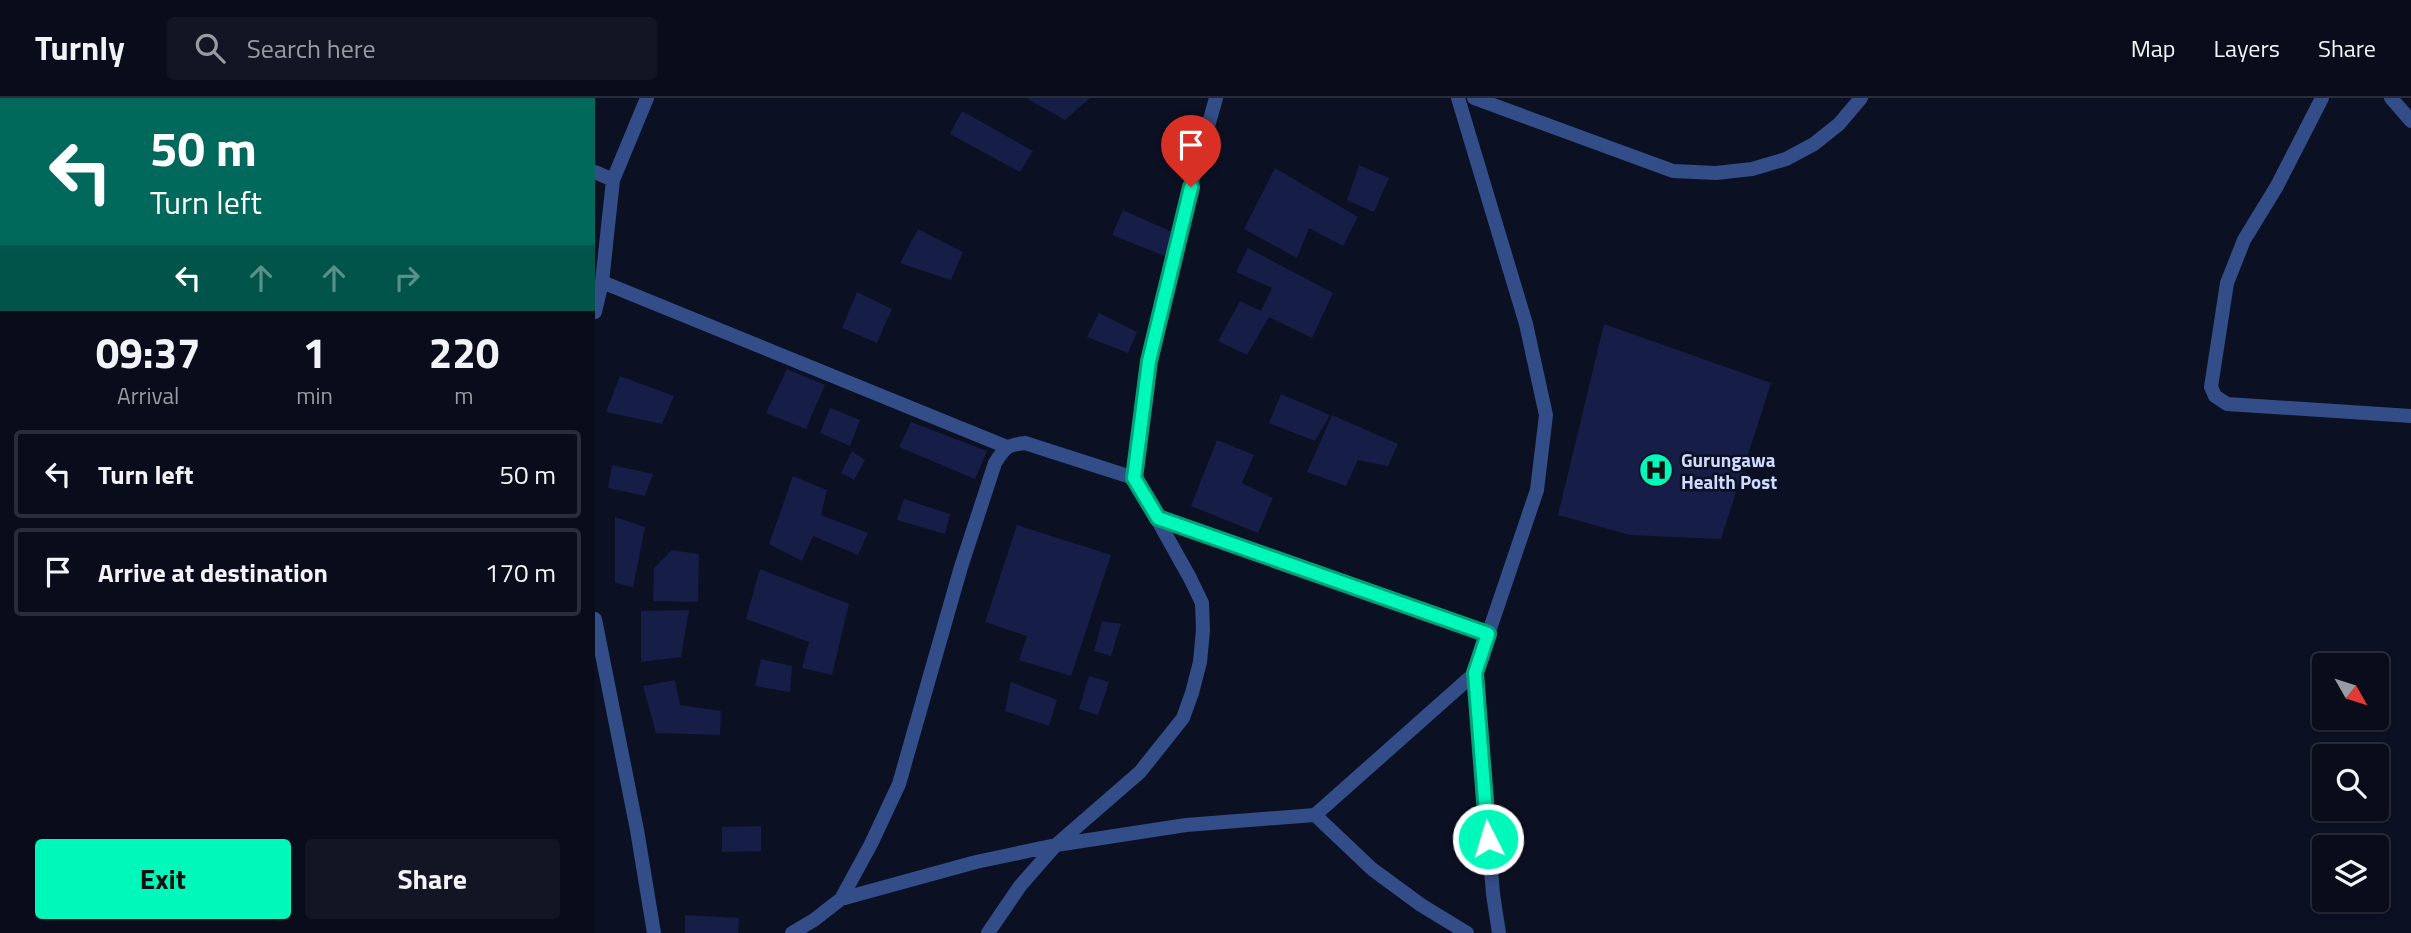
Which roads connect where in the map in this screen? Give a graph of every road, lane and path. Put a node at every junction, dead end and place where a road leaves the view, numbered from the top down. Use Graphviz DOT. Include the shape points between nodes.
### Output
graph roads {
  1 [pos="647,98"];
  2 [pos="1216,98"];
  3 [pos="1458,98"];
  4 [pos="1474,98"];
  5 [pos="1861,98"];
  6 [pos="2322,98"];
  7 [pos="2391,98"];
  8 [pos="2411,121"];
  9 [pos="595,172"];
  10 [pos="613,180"];
  11 [pos="602,282"];
  12 [pos="595,312"];
  13 [pos="2411,416"];
  14 [pos="1007,447"];
  15 [pos="1134,478"];
  16 [pos="1158,518"];
  17 [pos="595,619"];
  18 [pos="1488,634"];
  19 [pos="1475,673"];
  20 [pos="1315,816"];
  21 [pos="1056,845"];
  22 [pos="841,899"];
  23 [pos="654,933"];
  24 [pos="792,933"];
  25 [pos="988,933"];
  26 [pos="1467,933"];
  27 [pos="1499,933"];
  1 -- 10 [label="street"];
  2 -- 15 [label="street" via="1149,361"];
  3 -- 18 [label="street" via="1526,324 1546,415 1537,490"];
  4 -- 5 [label="street" via="1672,171 1716,173 1786,159 1839,124"];
  6 -- 13 [label="street" via="2244,240 2227,283 2211,387 2227,404"];
  7 -- 8 [label="street"];
  9 -- 10 [label="street"];
  10 -- 11 [label="street"];
  11 -- 12 [label="street"];
  11 -- 14 [label="street"];
  14 -- 15 [label="street" via="1025,443"];
  14 -- 22 [label="street" via="995,463 961,567 899,784"];
  15 -- 16 [label="street"];
  16 -- 18 [label="street"];
  16 -- 21 [label="street" via="1202,603 1200,662 1192,693 1183,718 1140,772"];
  17 -- 23 [label="street"];
  18 -- 19 [label="street"];
  19 -- 20 [label="street"];
  19 -- 27 [label="street"];
  20 -- 21 [label="street" via="1186,825"];
  20 -- 26 [label="street" via="1372,869"];
  21 -- 22 [label="street"];
  21 -- 25 [label="street"];
  22 -- 24 [label="street"];
}
